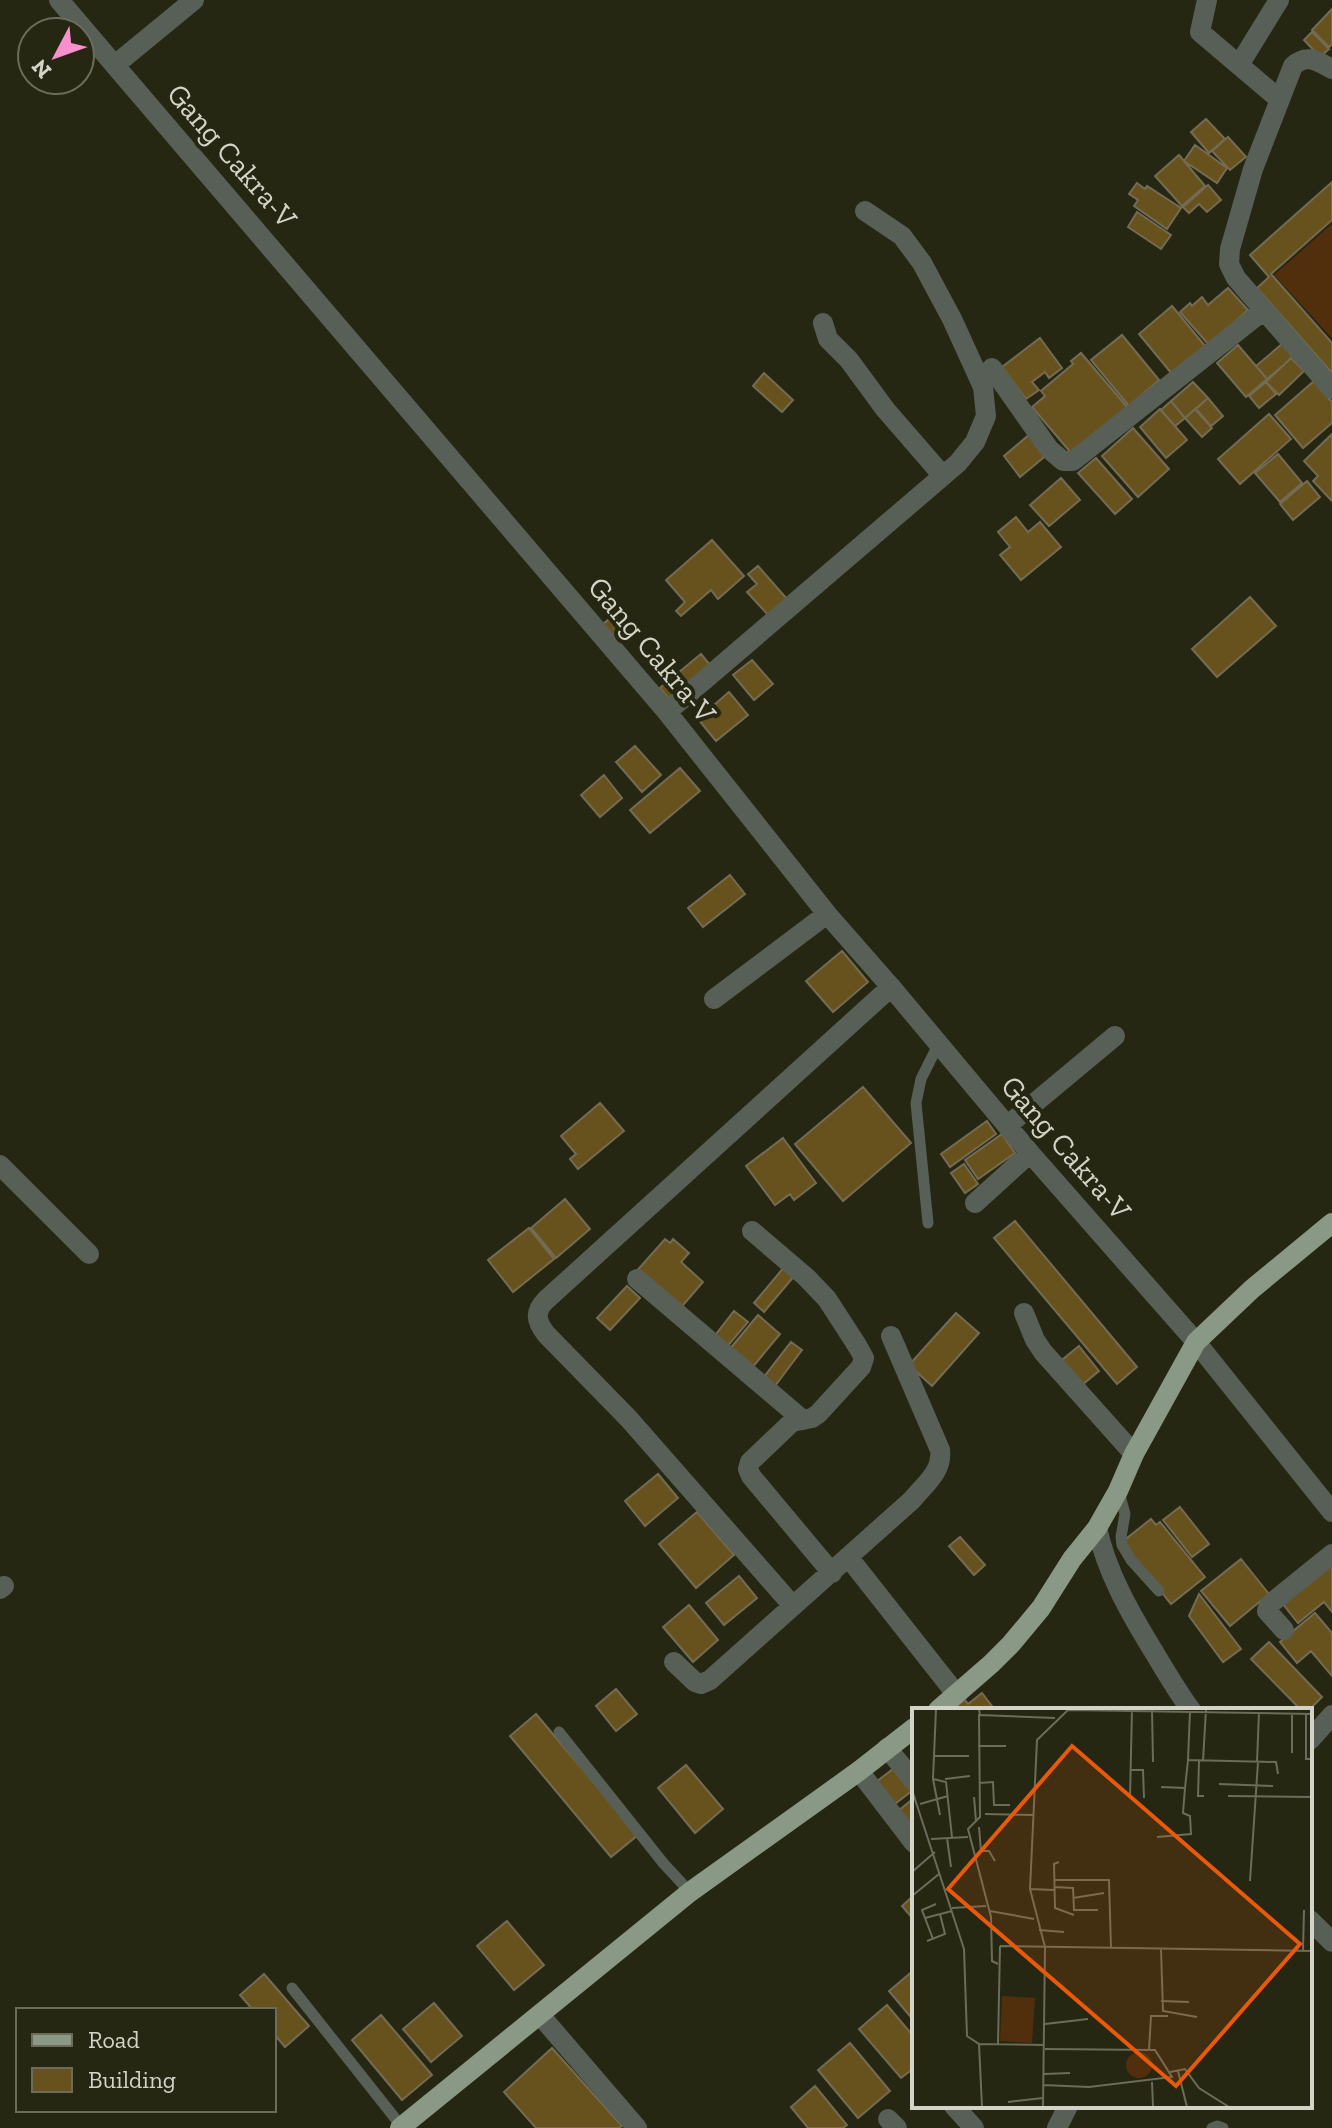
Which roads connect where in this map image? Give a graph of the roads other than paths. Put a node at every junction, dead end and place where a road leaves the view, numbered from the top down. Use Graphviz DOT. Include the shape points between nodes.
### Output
graph roads {
  1 [pos="59,0"];
  2 [pos="194,0"];
  3 [pos="1207,0"];
  4 [pos="1279,0"];
  5 [pos="115,65"];
  6 [pos="1239,65"];
  7 [pos="1332,69"];
  8 [pos="1279,99"];
  9 [pos="865,211"];
  10 [pos="1263,311"];
  11 [pos="823,323"];
  12 [pos="992,368"];
  13 [pos="1332,389"];
  14 [pos="943,476"];
  15 [pos="667,712"];
  16 [pos="827,914"];
  17 [pos="891,987"];
  18 [pos="714,999"];
  19 [pos="1115,1036"];
  20 [pos="938,1045"];
  21 [pos="1007,1126"];
  22 [pos="1030,1153"];
  23 [pos="0,1165"];
  24 [pos="975,1203"];
  25 [pos="928,1223"];
  26 [pos="1332,1223"];
  27 [pos="752,1231"];
  28 [pos="89,1254"];
  29 [pos="637,1279"];
  30 [pos="1024,1313"];
  31 [pos="891,1336"];
  32 [pos="1196,1342"];
  33 [pos="803,1420"];
  34 [pos="1134,1454"];
  35 [pos="1118,1491"];
  36 [pos="1332,1512"];
  37 [pos="1097,1528"];
  38 [pos="1332,1554"];
  39 [pos="849,1558"];
  40 [pos="832,1573"];
  41 [pos="1159,1591"];
  42 [pos="793,1606"];
  43 [pos="1284,1630"];
  44 [pos="674,1662"];
  45 [pos="957,1695"];
  46 [pos="941,1708"];
  47 [pos="1190,1708"];
  48 [pos="1332,1715"];
  49 [pos="912,1729"];
  50 [pos="559,1732"];
  51 [pos="1312,1738"];
  52 [pos="887,1748"];
  53 [pos="859,1771"];
  54 [pos="912,1779"];
  55 [pos="912,1840"];
  56 [pos="690,1892"];
  57 [pos="1312,1922"];
  58 [pos="1332,1942"];
  59 [pos="292,1988"];
  60 [pos="540,2015"];
  61 [pos="956,2108"];
  62 [pos="1067,2108"];
  63 [pos="401,2127"];
  64 [pos="637,2128"];
  65 [pos="974,2128"];
  66 [pos="1057,2128"];
  67 [pos="1212,2128"];
  68 [pos="1223,2128"];
  1 -- 5 [label="street, Gang Cakra-V"];
  2 -- 5 [label="street"];
  3 -- 6 [label="street" via="1200,32"];
  4 -- 6 [label="street"];
  5 -- 15 [label="street, Gang Cakra-V"];
  6 -- 8 [label="street"];
  7 -- 8 [label="street" via="1309,58 1297,62"];
  8 -- 10 [label="street" via="1230,249 1229,264 1236,278"];
  9 -- 14 [label="street" via="902,236 922,263 983,387 986,416 975,442"];
  10 -- 12 [label="street" via="1073,461 1063,461 1049,449"];
  10 -- 13 [label="street"];
  11 -- 14 [label="street" via="828,339"];
  14 -- 15 [label="street"];
  15 -- 16 [label="street, Gang Cakra-V"];
  16 -- 17 [label="street, Gang Cakra-V"];
  16 -- 18 [label="street"];
  17 -- 20 [label="street, Gang Cakra-V"];
  17 -- 42 [label="street" via="537,1311 546,1334 629,1419"];
  19 -- 21 [label="street"];
  20 -- 21 [label="street, Gang Cakra-V"];
  20 -- 25 [label="lane" via="916,1103"];
  21 -- 22 [label="street, Gang Cakra-V"];
  22 -- 24 [label="street"];
  22 -- 32 [label="street, Gang Cakra-V"];
  23 -- 28 [label="street"];
  26 -- 32 [label="main road"];
  27 -- 33 [label="street" via="827,1299 864,1358 818,1414"];
  29 -- 33 [label="street"];
  30 -- 34 [label="street" via="1043,1352"];
  31 -- 39 [label="street" via="942,1460 912,1500"];
  32 -- 34 [label="main road"];
  32 -- 36 [label="street, Gang Cakra-V"];
  33 -- 40 [label="street" via="792,1422 748,1469"];
  34 -- 35 [label="main road"];
  35 -- 37 [label="main road"];
  35 -- 41 [label="lane" via="1125,1514 1122,1545"];
  37 -- 45 [label="main road" via="1011,1644"];
  37 -- 47 [label="street" via="1123,1597"];
  38 -- 43 [label="street" via="1269,1605 1267,1611"];
  39 -- 40 [label="street"];
  39 -- 45 [label="street"];
  40 -- 42 [label="street"];
  42 -- 44 [label="street" via="710,1680 695,1682"];
  45 -- 46 [label="main road"];
  48 -- 51 [label="street"];
  49 -- 52 [label="main road"];
  50 -- 56 [label="lane"];
  52 -- 53 [label="main road"];
  52 -- 54 [label="street"];
  53 -- 55 [label="street"];
  53 -- 56 [label="main road"];
  56 -- 60 [label="main road"];
  57 -- 58 [label="street"];
  59 -- 63 [label="lane"];
  60 -- 63 [label="main road"];
  60 -- 64 [label="street"];
  61 -- 65 [label="street"];
  62 -- 66 [label="street"];
  67 -- 68 [label="lane"];
}
